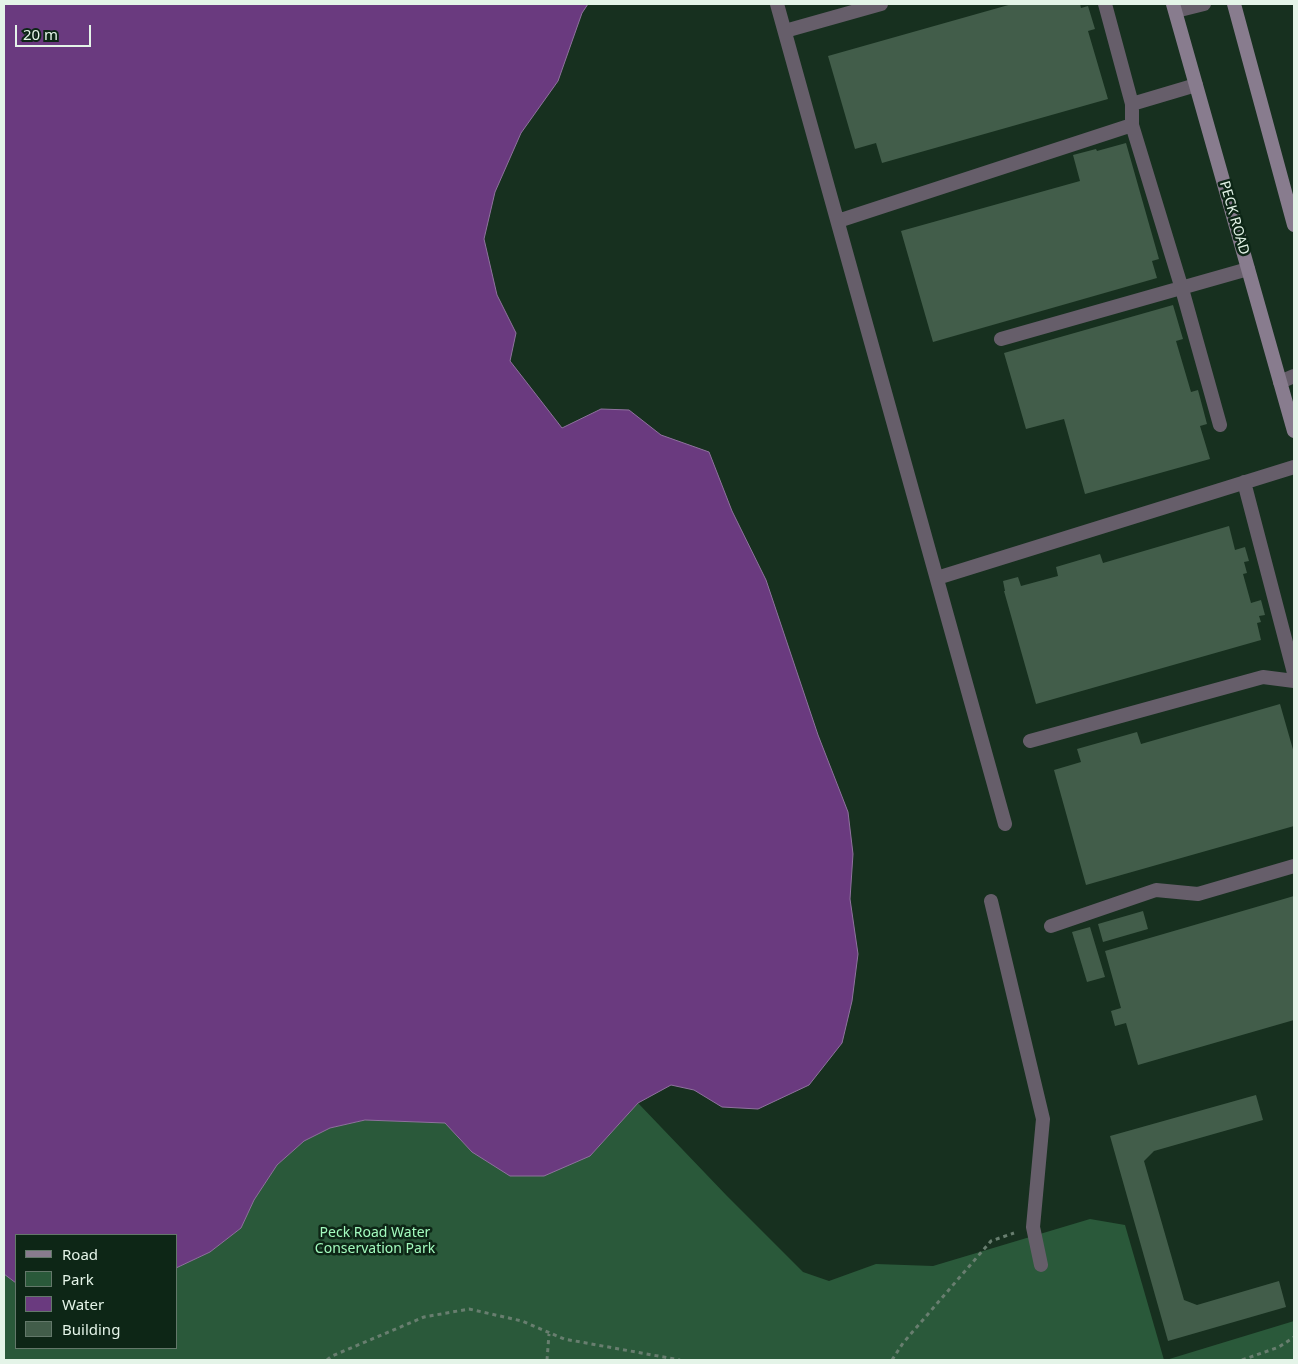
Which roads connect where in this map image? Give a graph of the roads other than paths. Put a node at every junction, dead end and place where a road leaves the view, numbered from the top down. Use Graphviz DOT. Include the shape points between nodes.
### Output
graph roads {
  1 [pos="777,4"];
  2 [pos="881,4"];
  3 [pos="1105,4"];
  4 [pos="1204,4"];
  5 [pos="1234,4"];
  6 [pos="1175,8"];
  7 [pos="785,31"];
  8 [pos="1196,84"];
  9 [pos="1132,104"];
  10 [pos="1132,125"];
  11 [pos="838,221"];
  12 [pos="1294,225"];
  13 [pos="1248,269"];
  14 [pos="1182,289"];
  15 [pos="1001,339"];
  16 [pos="1294,376"];
  17 [pos="1280,382"];
  18 [pos="1220,425"];
  19 [pos="1294,431"];
  20 [pos="1294,467"];
  21 [pos="1244,482"];
  22 [pos="937,578"];
  23 [pos="1294,673"];
  24 [pos="1294,682"];
  25 [pos="1030,741"];
  26 [pos="1005,824"];
  27 [pos="1294,866"];
  28 [pos="991,901"];
  29 [pos="1051,926"];
  30 [pos="1042,1265"];
  1 -- 7 [label="street"];
  2 -- 7 [label="street"];
  3 -- 9 [label="street"];
  4 -- 6 [label="street"];
  5 -- 12 [label="main road"];
  6 -- 8 [label="main road, PECK ROAD"];
  7 -- 11 [label="street"];
  8 -- 9 [label="street"];
  8 -- 13 [label="main road, PECK ROAD"];
  9 -- 10 [label="street"];
  10 -- 11 [label="street"];
  10 -- 14 [label="street"];
  11 -- 22 [label="street"];
  13 -- 14 [label="street"];
  13 -- 17 [label="main road, PECK ROAD"];
  14 -- 15 [label="street"];
  14 -- 18 [label="street"];
  16 -- 17 [label="street"];
  17 -- 19 [label="main road, PECK ROAD"];
  20 -- 21 [label="street"];
  21 -- 22 [label="street"];
  21 -- 23 [label="street"];
  22 -- 26 [label="street"];
  24 -- 25 [label="street" via="1264,677"];
  27 -- 29 [label="street" via="1198,894 1156,890"];
  28 -- 30 [label="street" via="1043,1119 1033,1227"];
}
